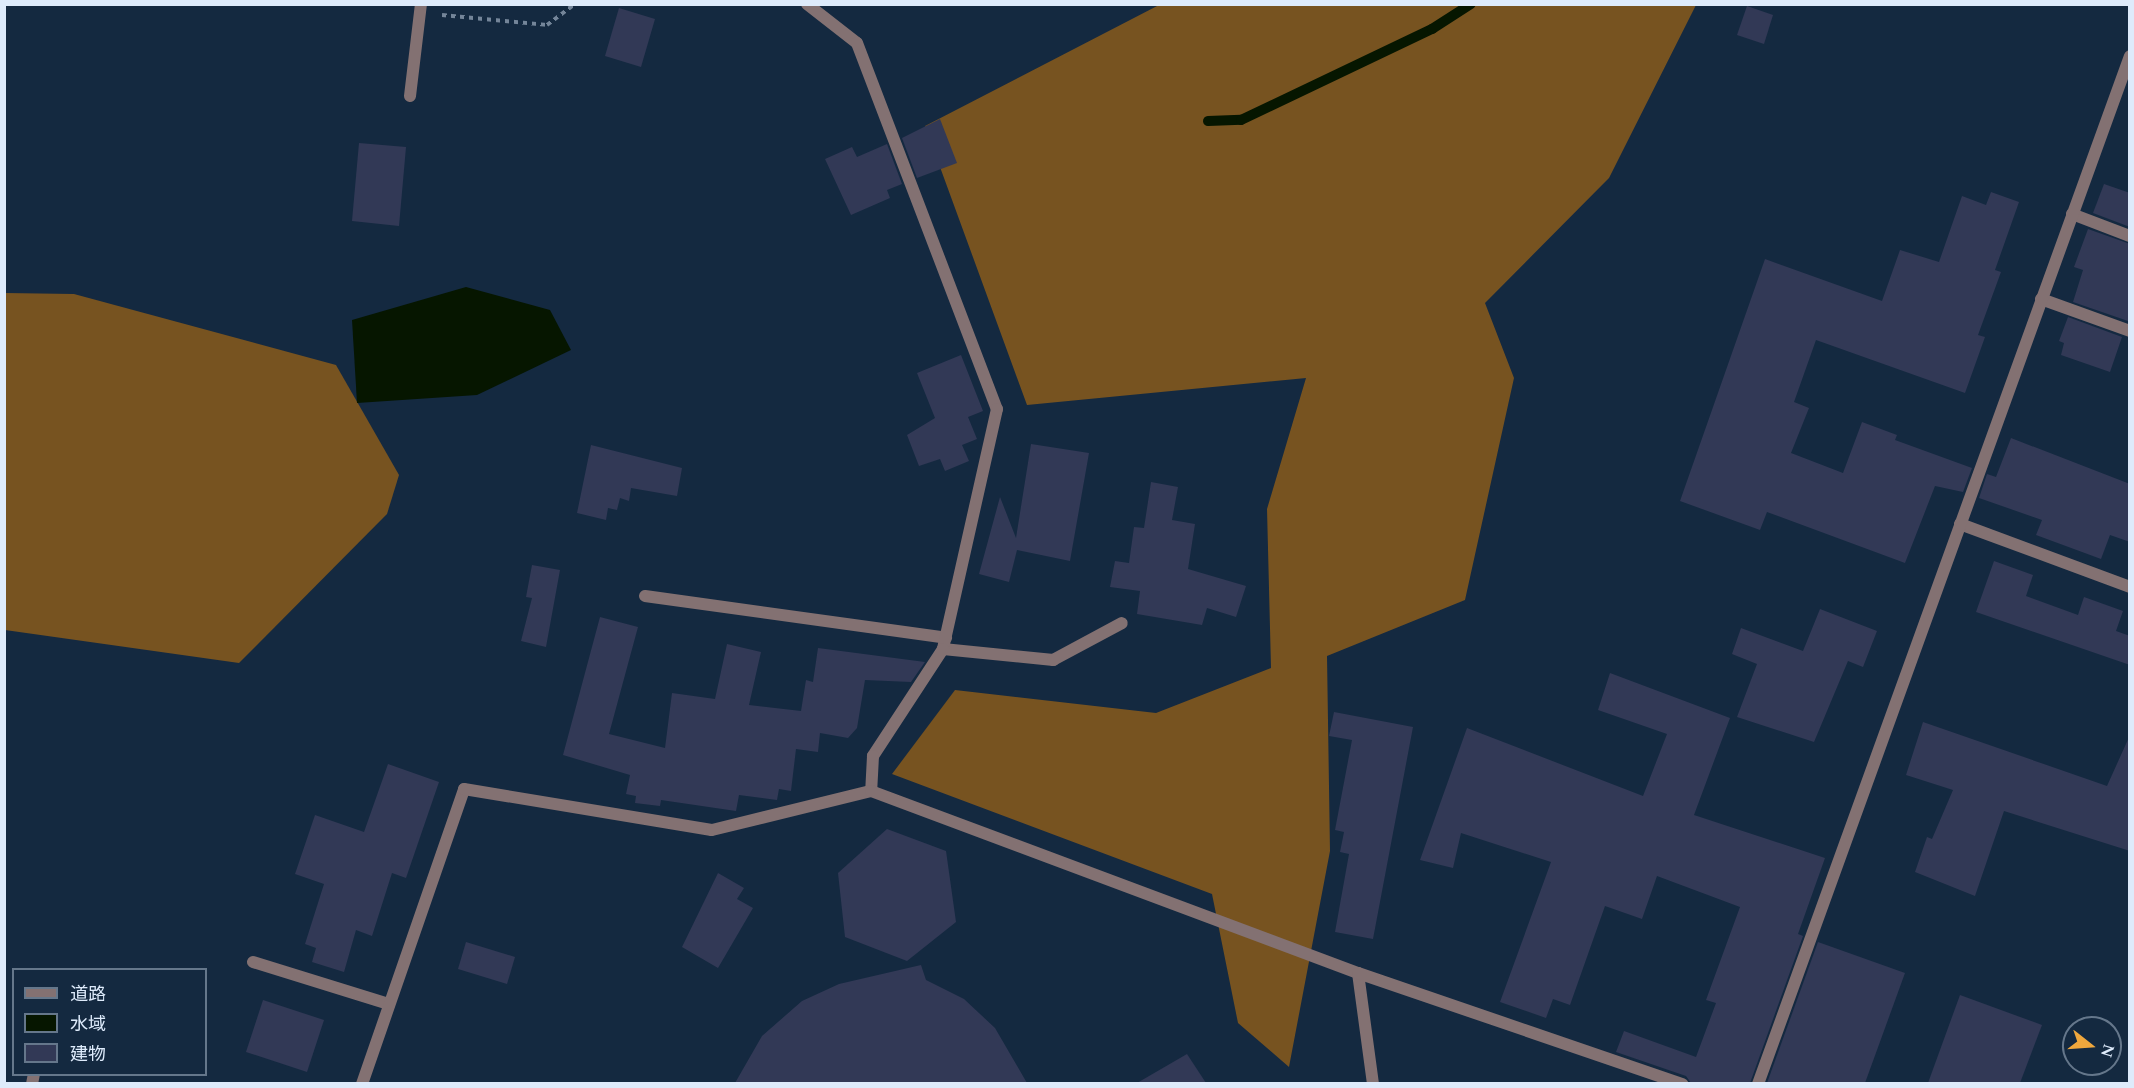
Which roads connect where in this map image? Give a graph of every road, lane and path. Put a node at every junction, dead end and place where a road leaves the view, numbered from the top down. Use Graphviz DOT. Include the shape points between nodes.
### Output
graph roads {
  1 [pos="575,4"];
  2 [pos="807,4"];
  3 [pos="420,9"];
  4 [pos="2130,56"];
  5 [pos="410,96"];
  6 [pos="2072,214"];
  7 [pos="2130,236"];
  8 [pos="2041,300"];
  9 [pos="2130,331"];
  10 [pos="1960,525"];
  11 [pos="2130,587"];
  12 [pos="645,596"];
  13 [pos="1122,623"];
  14 [pos="944,644"];
  15 [pos="871,791"];
  16 [pos="253,962"];
  17 [pos="1358,973"];
  18 [pos="389,1004"];
  19 [pos="362,1083"];
  20 [pos="1373,1083"];
  21 [pos="1683,1083"];
  22 [pos="1758,1083"];
  1 -- 3 [label="path" via="547,25"];
  2 -- 14 [label="street" via="857,43 997,409"];
  3 -- 5 [label="street"];
  4 -- 6 [label="street"];
  6 -- 7 [label="street"];
  6 -- 8 [label="street"];
  8 -- 9 [label="street"];
  8 -- 10 [label="street"];
  10 -- 11 [label="street"];
  10 -- 22 [label="street"];
  12 -- 14 [label="street"];
  13 -- 14 [label="street" via="1053,660"];
  14 -- 15 [label="street" via="873,756"];
  15 -- 17 [label="street"];
  15 -- 18 [label="street" via="712,830 464,789"];
  16 -- 18 [label="street"];
  17 -- 20 [label="street"];
  17 -- 21 [label="street"];
  18 -- 19 [label="street"];
}
